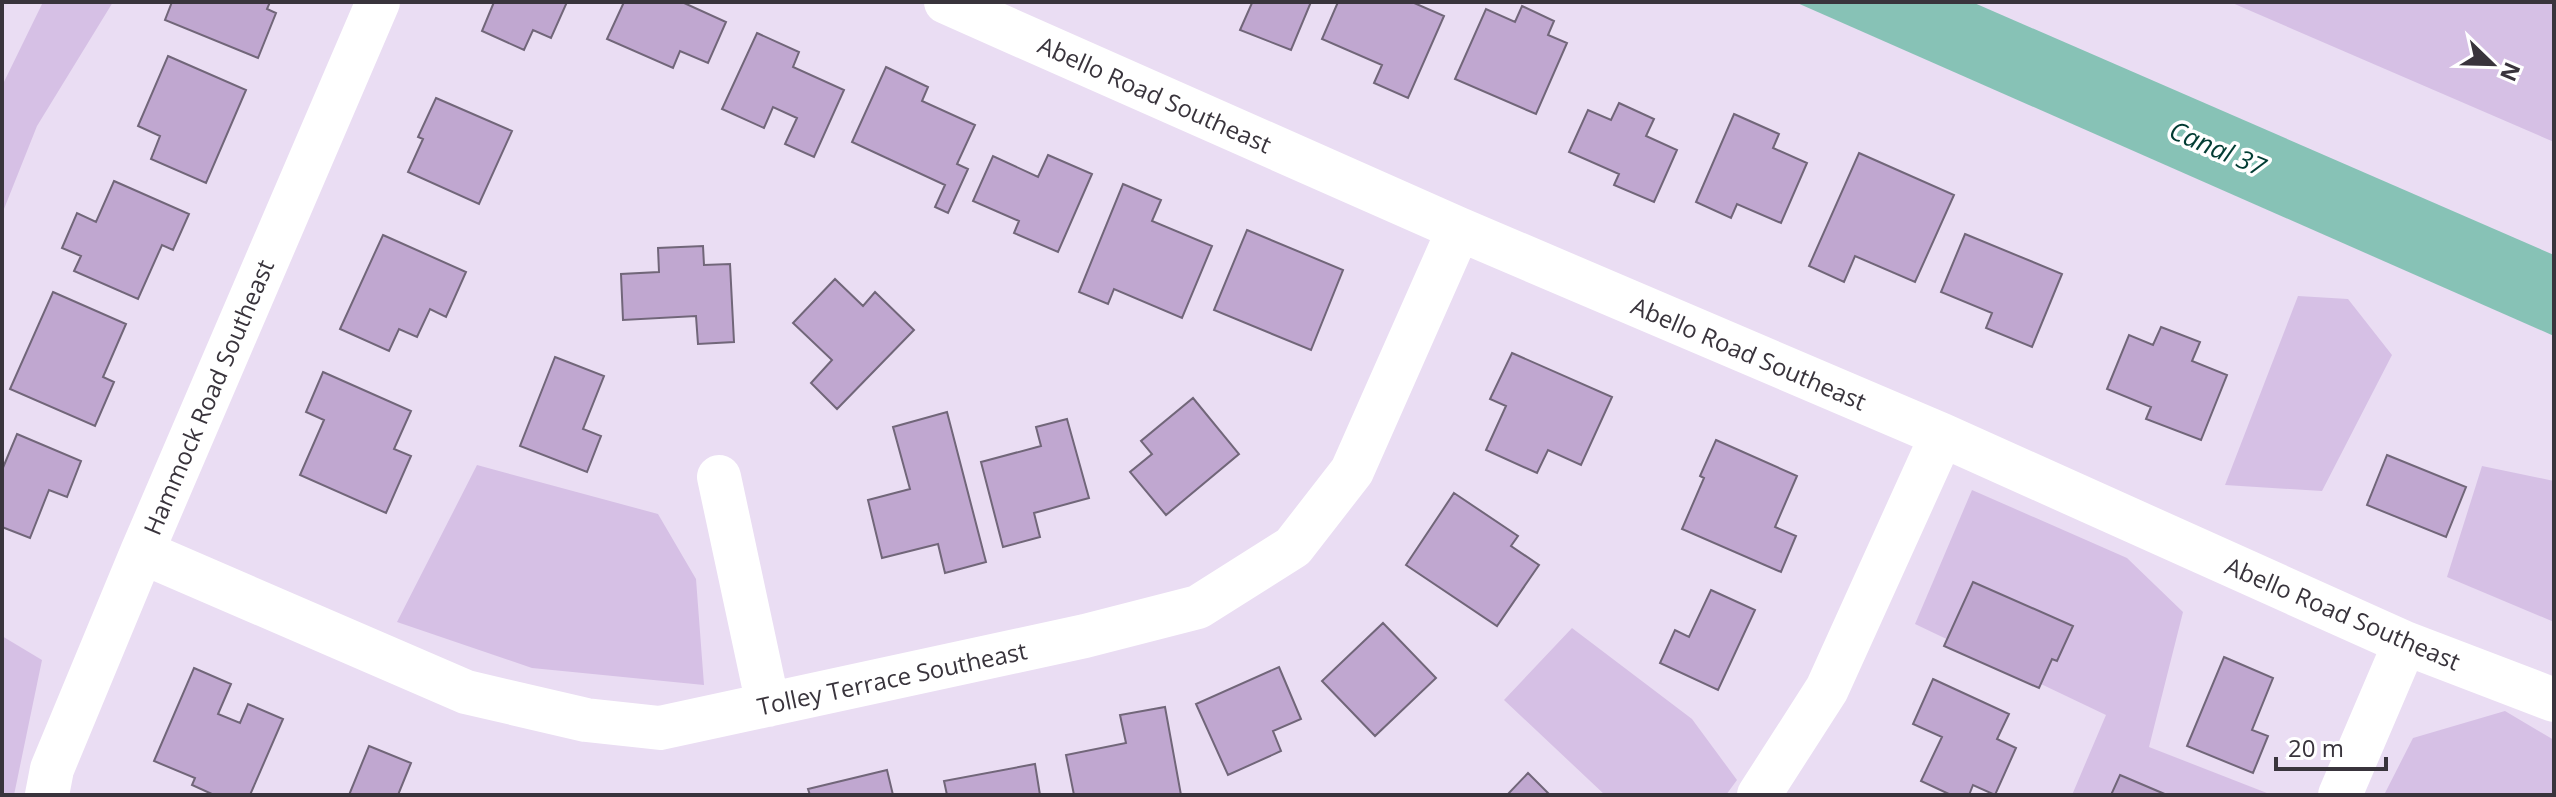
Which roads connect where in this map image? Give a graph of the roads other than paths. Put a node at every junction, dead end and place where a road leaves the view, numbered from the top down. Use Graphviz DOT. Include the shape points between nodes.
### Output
graph roads {
  1 [pos="378,2"];
  2 [pos="946,2"];
  3 [pos="1459,229"];
  4 [pos="1942,435"];
  5 [pos="719,477"];
  6 [pos="142,552"];
  7 [pos="2405,643"];
  8 [pos="2554,700"];
  9 [pos="768,705"];
  10 [pos="47,795"];
  11 [pos="1759,795"];
  12 [pos="2340,795"];
  1 -- 6 [label="street, Hammock Road Southeast"];
  2 -- 3 [label="street, Abello Road Southeast"];
  3 -- 4 [label="street, Abello Road Southeast"];
  3 -- 9 [label="street, Tolley Terrace Southeast" via="1352,471 1293,547 1198,607"];
  4 -- 7 [label="street, Abello Road Southeast"];
  4 -- 11 [label="street" via="1827,689"];
  5 -- 9 [label="street"];
  6 -- 9 [label="street, Tolley Terrace Southeast" via="466,692 586,720 660,728"];
  6 -- 10 [label="street, Hammock Road Southeast" via="52,769"];
  7 -- 8 [label="street, Abello Road Southeast"];
  7 -- 12 [label="street"];
}
